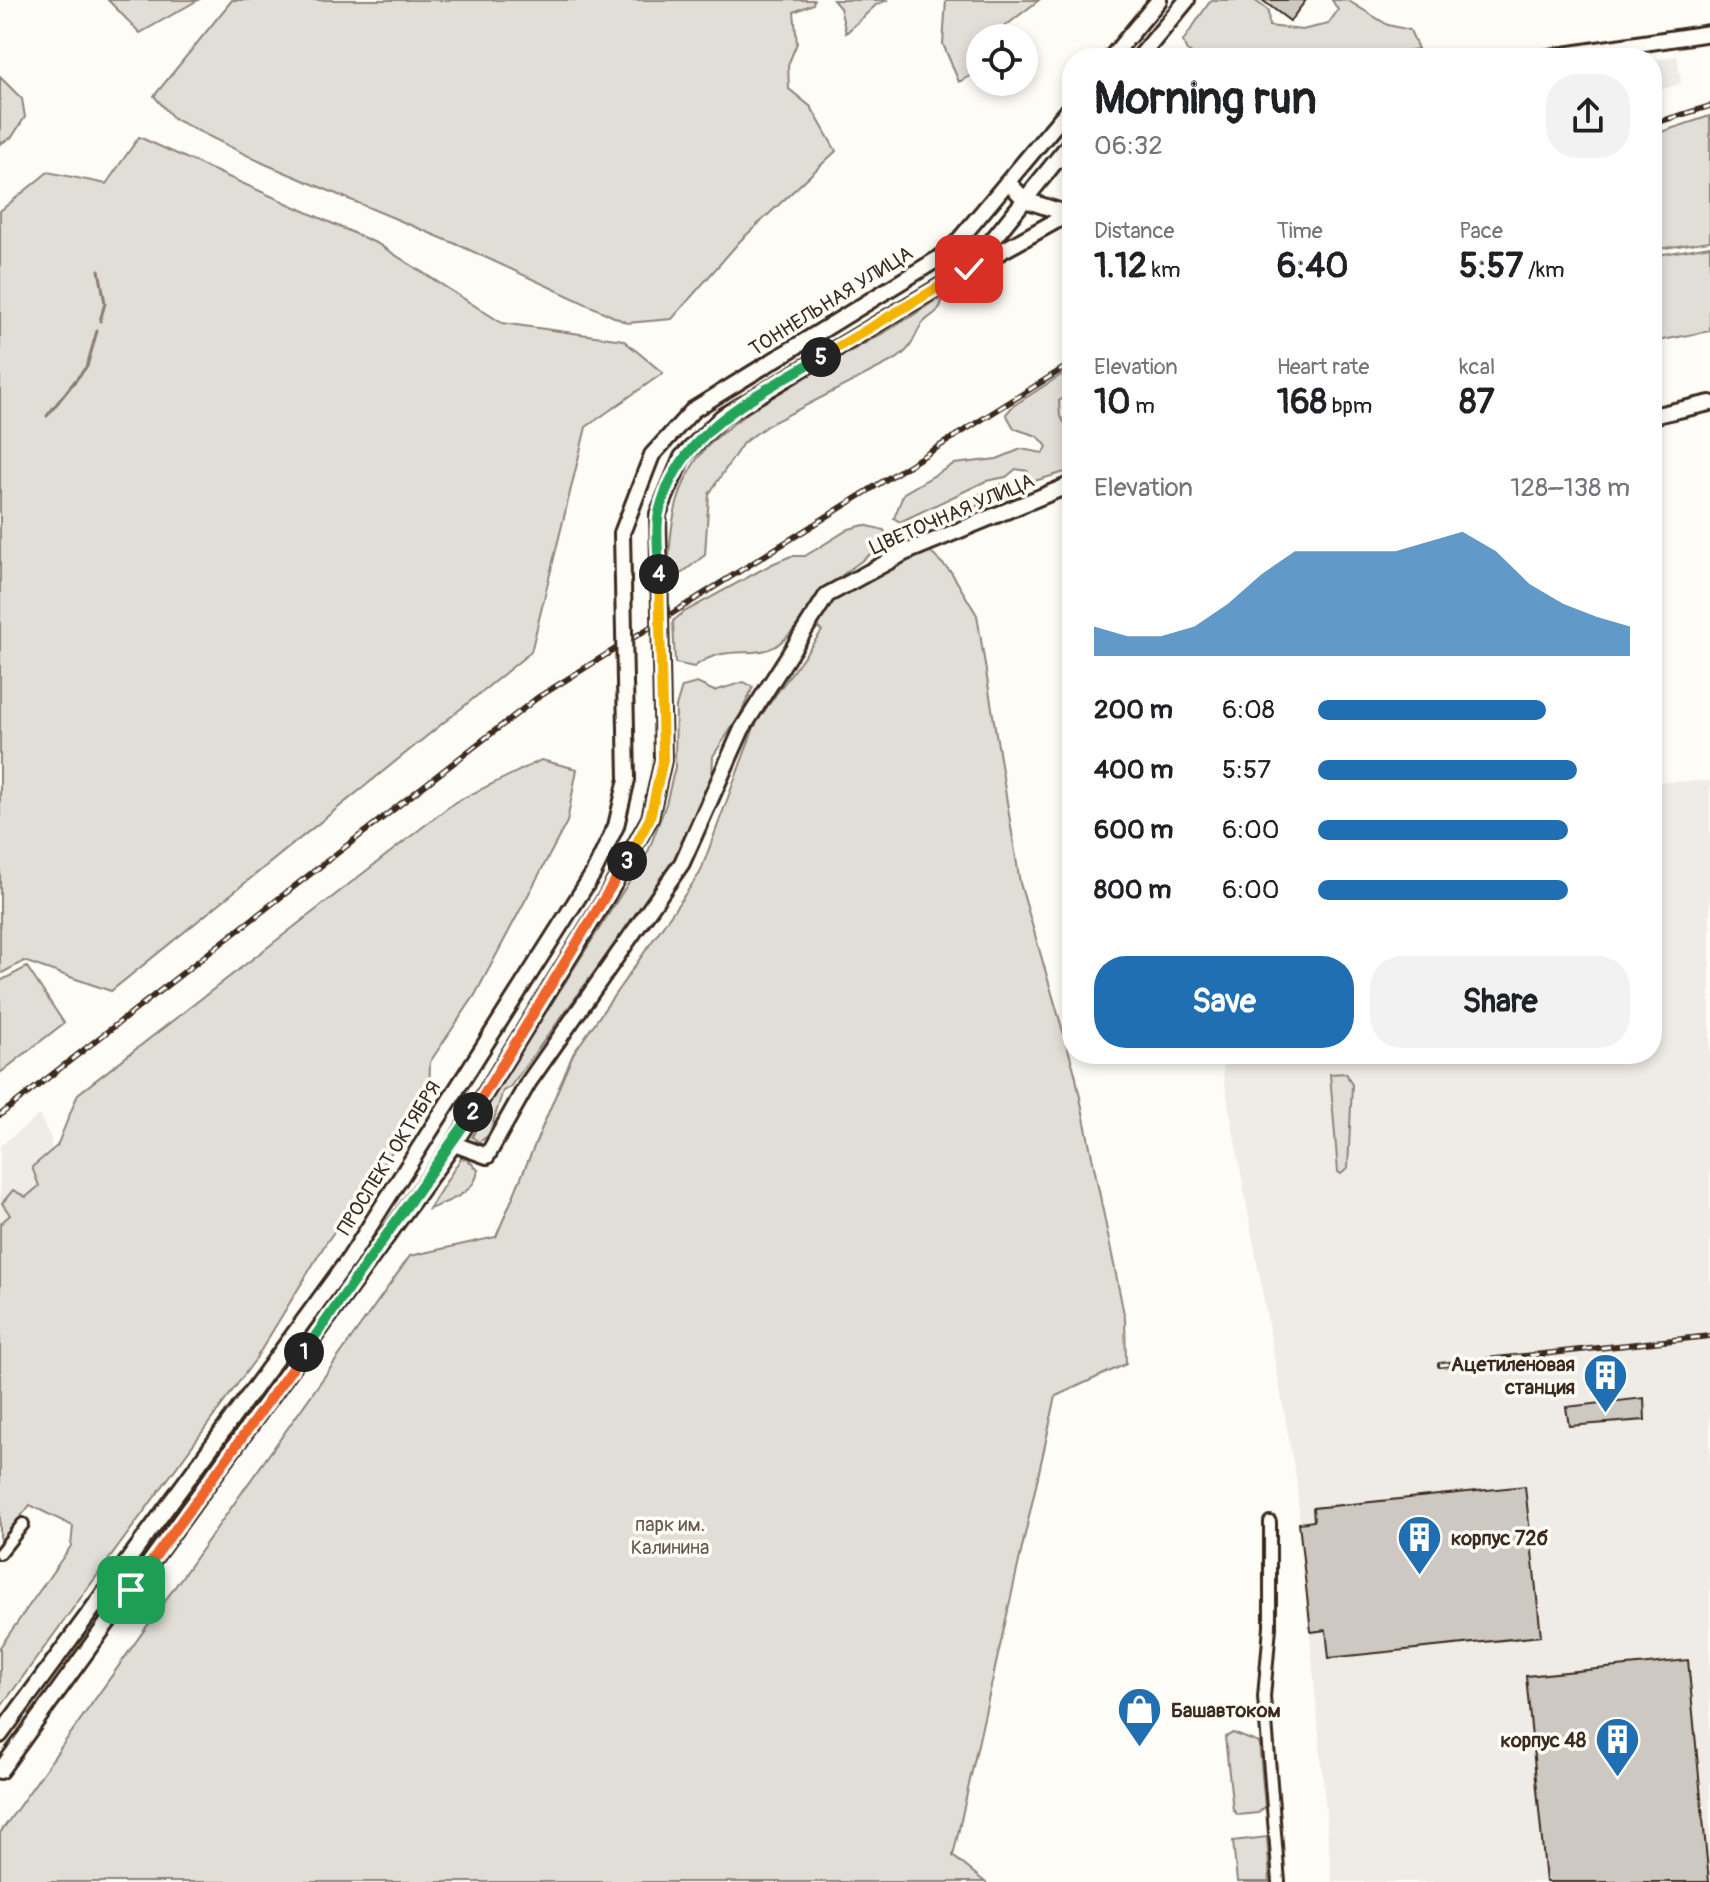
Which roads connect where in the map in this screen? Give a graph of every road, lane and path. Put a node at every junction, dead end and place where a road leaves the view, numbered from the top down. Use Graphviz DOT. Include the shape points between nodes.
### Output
graph roads {
  1 [pos="1159,0"];
  2 [pos="1187,0"];
  3 [pos="1710,33"];
  4 [pos="1122,45"];
  5 [pos="1119,48"];
  6 [pos="1126,48"];
  7 [pos="1147,48"];
  8 [pos="1610,48"];
  9 [pos="1062,117"];
  10 [pos="1062,154"];
  11 [pos="1008,182"];
  12 [pos="1025,200"];
  13 [pos="1062,211"];
  14 [pos="1062,217"];
  15 [pos="969,269"];
  16 [pos="1710,403"];
  17 [pos="1662,414"];
  18 [pos="1062,488"];
  19 [pos="658,514"];
  20 [pos="622,533"];
  21 [pos="454,1144"];
  22 [pos="1270,1522"];
  23 [pos="23,1524"];
  24 [pos="0,1553"];
  25 [pos="0,1735"];
  26 [pos="0,1771"];
  27 [pos="1279,1882"];
  1 -- 4 [label="main road"];
  2 -- 7 [label="main road"];
  3 -- 8 [label="main road"];
  4 -- 5 [label="main road"];
  4 -- 6 [label="main road"];
  9 -- 11 [label="main road, ТОННЕЛЬНАЯ УЛИЦА"];
  10 -- 12 [label="main road, ТОННЕЛЬНАЯ УЛИЦА"];
  11 -- 12 [label="main road"];
  11 -- 20 [label="main road, ТОННЕЛЬНАЯ УЛИЦА" via="949,252 693,410 652,455"];
  12 -- 13 [label="main road"];
  12 -- 15 [label="main road, ТОННЕЛЬНАЯ УЛИЦА"];
  14 -- 15 [label="main road"];
  15 -- 19 [label="main road, ТОННЕЛЬНАЯ УЛИЦА" via="722,417 682,457"];
  16 -- 17 [label="main road"];
  18 -- 21 [label="main road, ЦВЕТОЧНАЯ УЛИЦА" via="904,553 827,595 742,729 682,863 528,1083 487,1156"];
  19 -- 21 [label="main road, ПРОСПЕКТ ОКТЯБРЯ, bridge" via="663,760 650,818"];
  20 -- 25 [label="main road, ПРОСПЕКТ ОКТЯБРЯ, bridge" via="627,779 616,826 593,874 349,1259"];
  21 -- 26 [label="main road, ПРОСПЕКТ ОКТЯБРЯ"];
  22 -- 27 [label="street" via="1264,1697"];
  23 -- 24 [label="street"];
}
